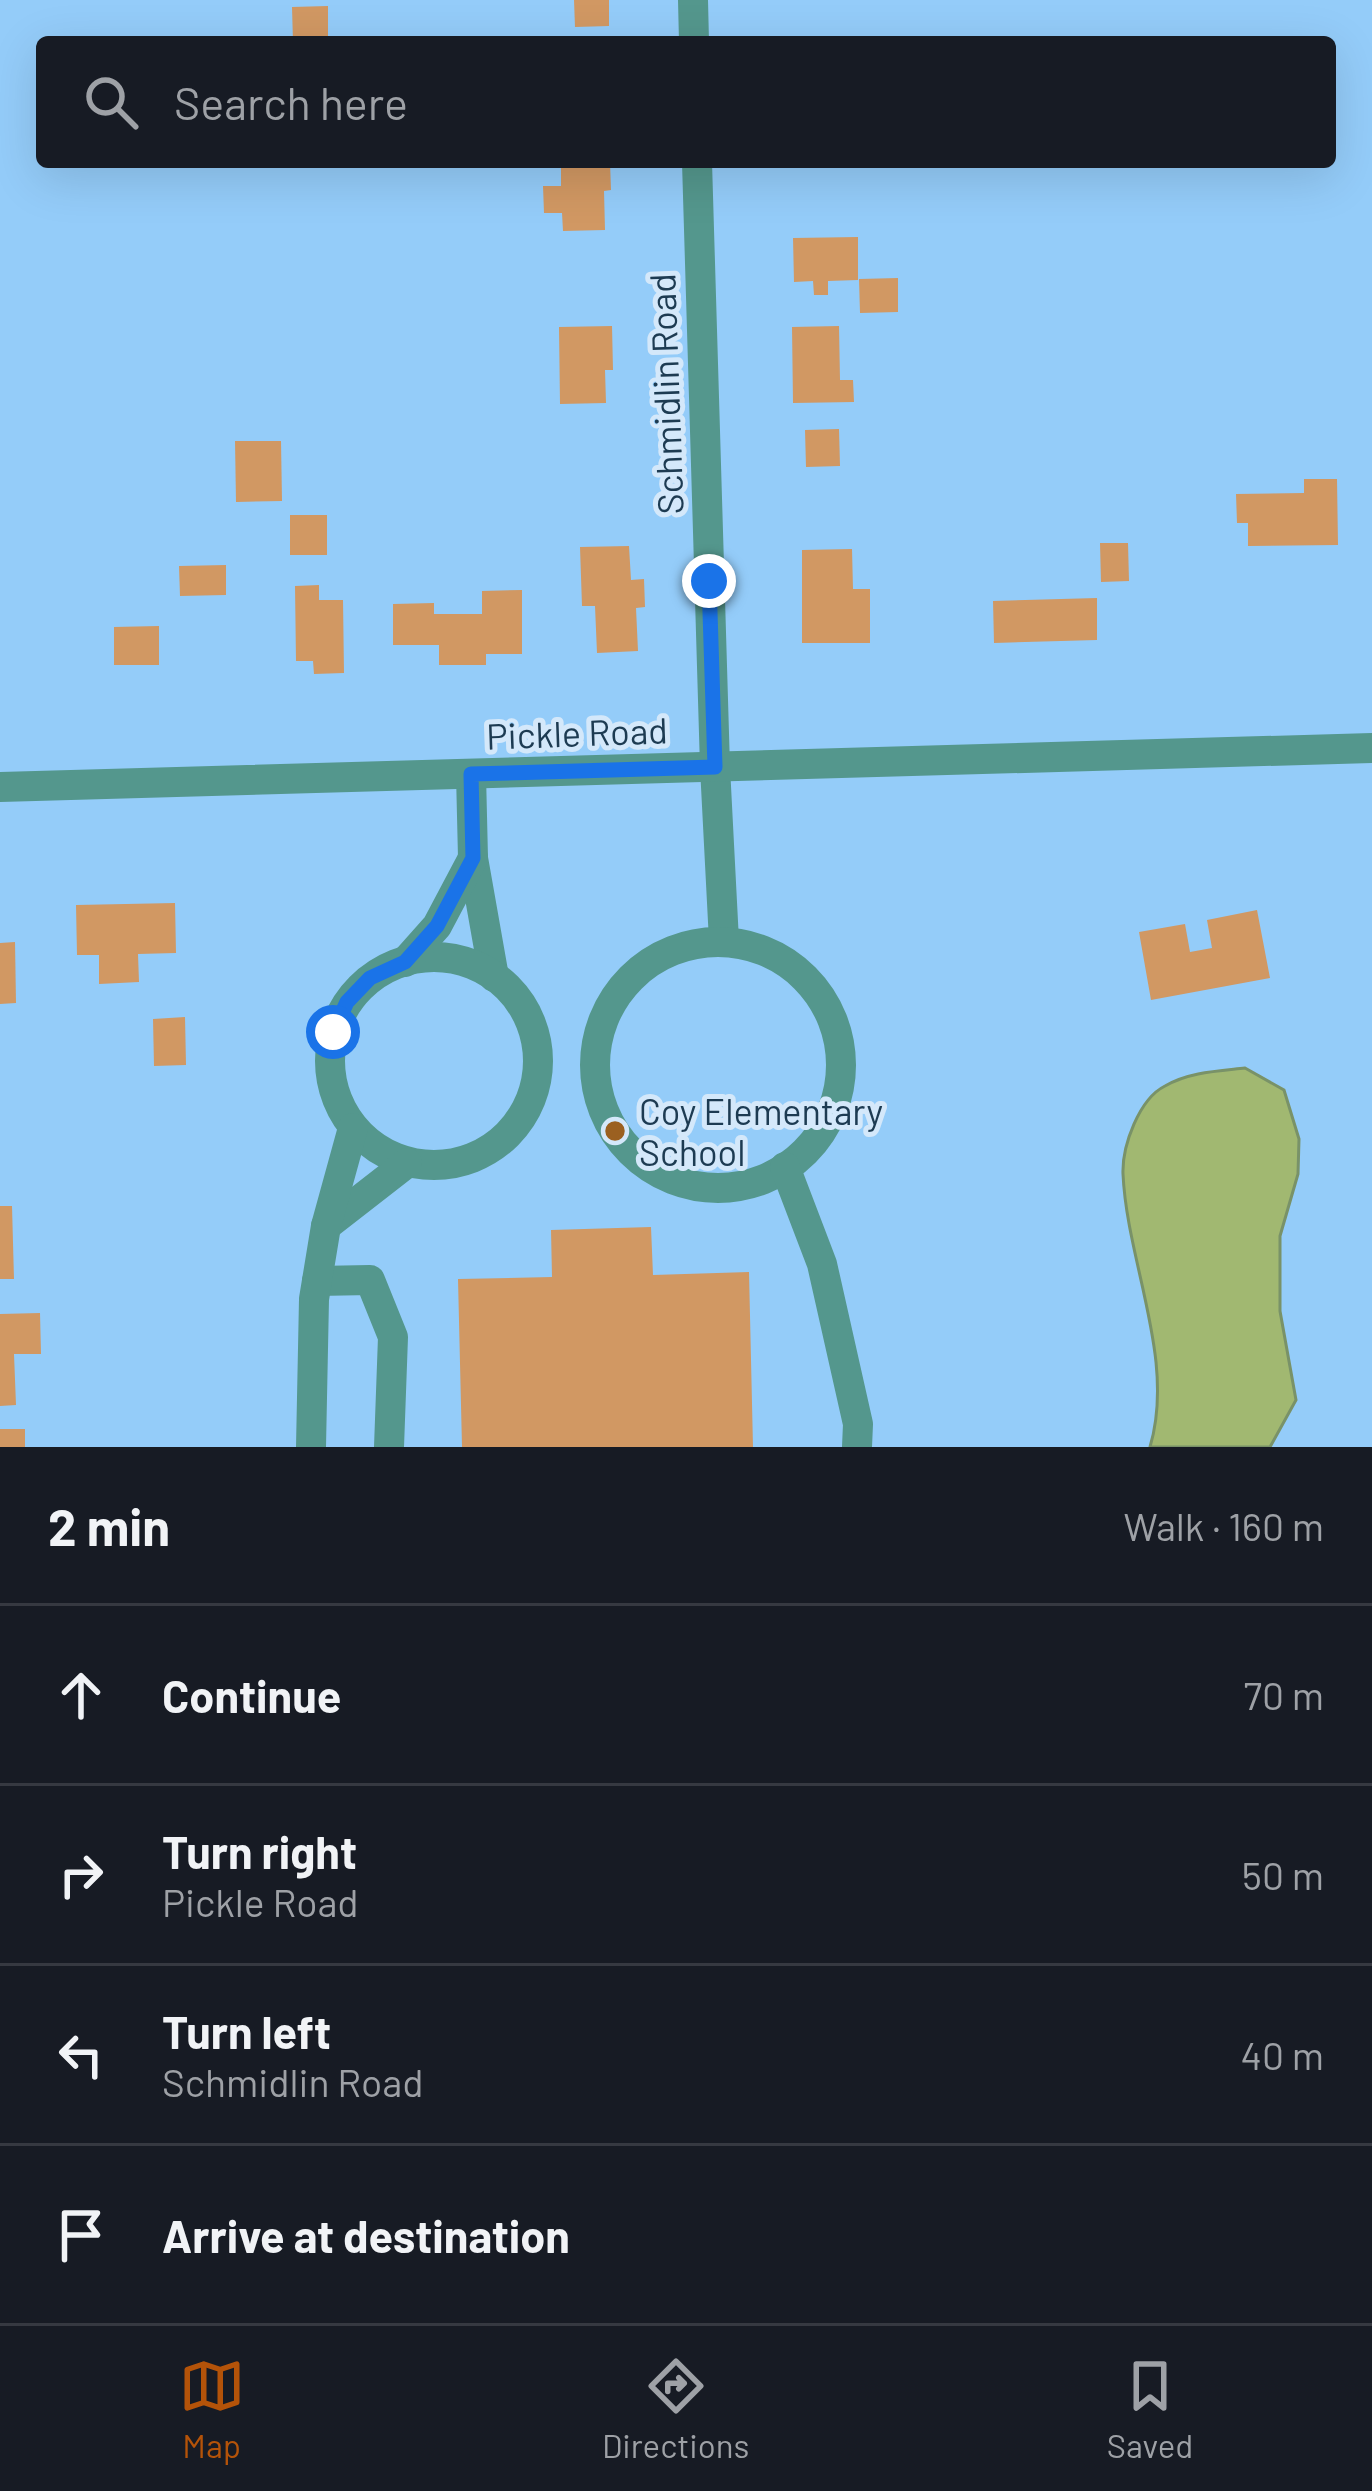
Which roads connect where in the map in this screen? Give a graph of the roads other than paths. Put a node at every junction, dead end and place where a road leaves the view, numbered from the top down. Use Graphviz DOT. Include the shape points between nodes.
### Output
graph roads {
  1 [pos="693,0"];
  2 [pos="694,36"];
  3 [pos="697,168"];
  4 [pos="1372,748"];
  5 [pos="715,767"];
  6 [pos="471,774"];
  7 [pos="0,787"];
  8 [pos="473,858"];
  9 [pos="724,941"];
  10 [pos="405,962"];
  11 [pos="494,977"];
  12 [pos="353,1128"];
  13 [pos="407,1163"];
  14 [pos="785,1167"];
  15 [pos="326,1226"];
  16 [pos="317,1281"];
  17 [pos="311,1447"];
  18 [pos="389,1447"];
  19 [pos="857,1447"];
  1 -- 2 [label="street"];
  3 -- 5 [label="street, Schmidlin Road"];
  4 -- 5 [label="street, Pickle Road"];
  5 -- 6 [label="street, Pickle Road"];
  5 -- 9 [label="street, Schmidlin Road"];
  6 -- 7 [label="street, Pickle Road"];
  6 -- 8 [label="street"];
  8 -- 10 [label="street" via="437,926"];
  8 -- 11 [label="street"];
  9 -- 14 [label="street" via="764,950 800,971 826,1003 840,1040 841,1081 830,1119"];
  9 -- 14 [label="street" via="683,946 646,964 616,994 599,1031 595,1072 604,1112 656,1172 694,1186 734,1187"];
  10 -- 11 [label="street" via="471,963"];
  10 -- 12 [label="street" via="370,978 333,1032 335,1098"];
  11 -- 13 [label="street" via="525,1009 537,1042 538,1078 526,1112 504,1140 473,1159"];
  12 -- 13 [label="street"];
  12 -- 15 [label="street"];
  13 -- 15 [label="street"];
  14 -- 19 [label="street" via="822,1264"];
  15 -- 16 [label="street"];
  16 -- 17 [label="street"];
  16 -- 18 [label="street" via="370,1280 393,1337"];
}
